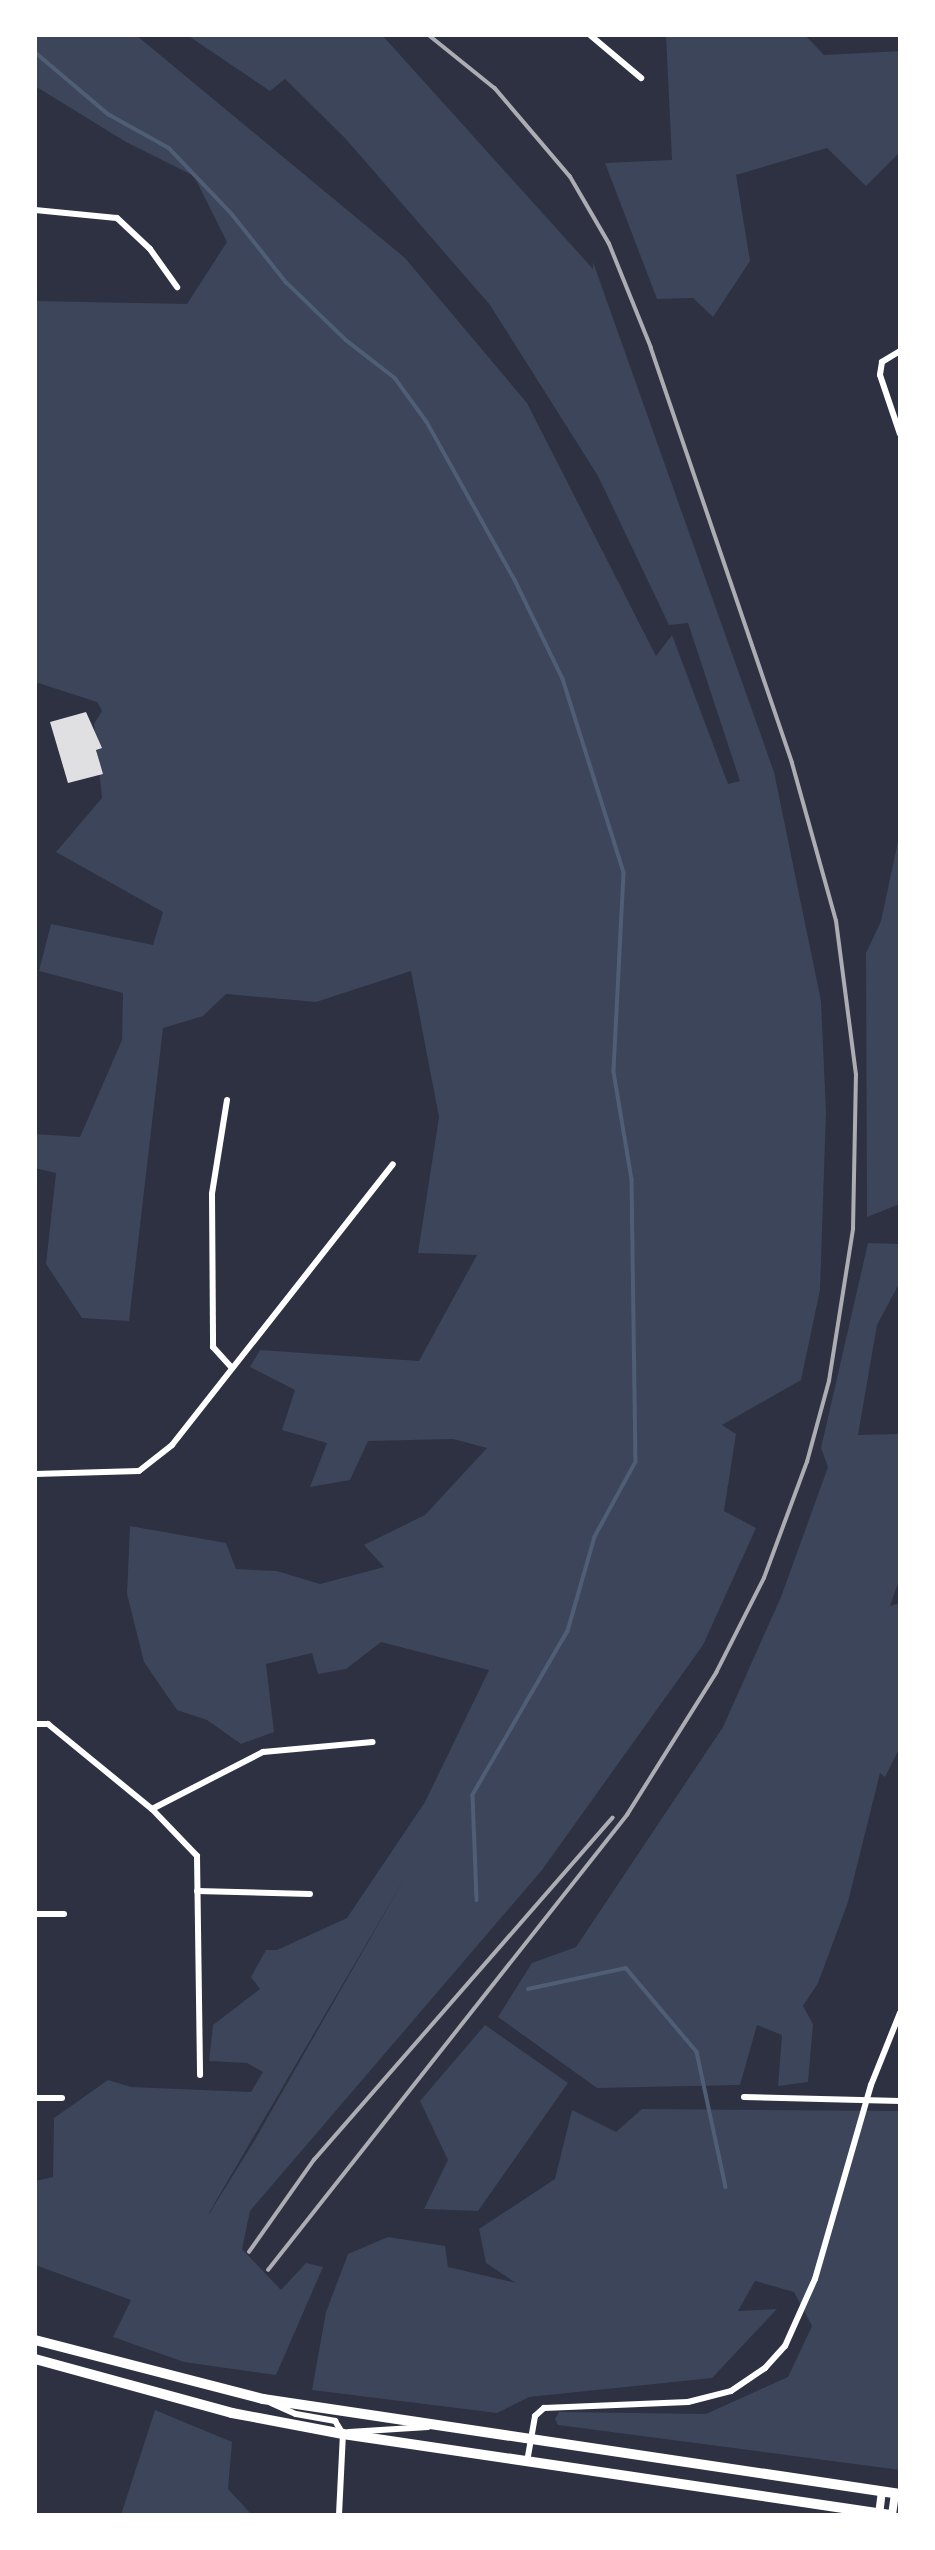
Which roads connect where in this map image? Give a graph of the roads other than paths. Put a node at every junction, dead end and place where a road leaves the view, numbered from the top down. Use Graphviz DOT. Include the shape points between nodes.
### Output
graph roads {
  1 [pos="590,35"];
  2 [pos="642,78"];
  3 [pos="35,210"];
  4 [pos="177,287"];
  5 [pos="900,351"];
  6 [pos="900,434"];
  7 [pos="227,1100"];
  8 [pos="393,1164"];
  9 [pos="231,1367"];
  10 [pos="35,1475"];
  11 [pos="35,1724"];
  12 [pos="373,1742"];
  13 [pos="152,1810"];
  14 [pos="197,1891"];
  15 [pos="310,1894"];
  16 [pos="35,1914"];
  17 [pos="64,1914"];
  18 [pos="900,2013"];
  19 [pos="201,2075"];
  20 [pos="744,2097"];
  21 [pos="35,2098"];
  22 [pos="62,2098"];
  23 [pos="900,2101"];
  24 [pos="867,2102"];
  25 [pos="35,2340"];
  26 [pos="35,2360"];
  27 [pos="263,2399"];
  28 [pos="434,2425"];
  29 [pos="343,2434"];
  30 [pos="530,2438"];
  31 [pos="527,2462"];
  32 [pos="882,2491"];
  33 [pos="897,2493"];
  34 [pos="847,2512"];
  35 [pos="879,2514"];
  36 [pos="338,2515"];
  37 [pos="891,2515"];
  1 -- 2 [label="street"];
  3 -- 4 [label="street" via="117,218 150,249"];
  5 -- 6 [label="street" via="883,362 880,375"];
  7 -- 9 [label="street" via="212,1194 214,1347"];
  8 -- 9 [label="street"];
  9 -- 10 [label="street" via="172,1445 139,1471"];
  11 -- 13 [label="street" via="48,1724"];
  12 -- 13 [label="street" via="263,1752"];
  13 -- 14 [label="street" via="197,1856"];
  14 -- 15 [label="street"];
  14 -- 19 [label="street"];
  16 -- 17 [label="street"];
  18 -- 24 [label="street"];
  20 -- 24 [label="street" via="835,2097"];
  21 -- 22 [label="street"];
  23 -- 24 [label="street"];
  24 -- 30 [label="street" via="815,2279 785,2346 765,2368 731,2391 688,2402 544,2408 535,2416"];
  25 -- 27 [label="highway"];
  26 -- 29 [label="highway" via="232,2413"];
  27 -- 28 [label="highway"];
  27 -- 29 [label="street" via="296,2414 335,2421"];
  28 -- 29 [label="street"];
  28 -- 30 [label="highway"];
  29 -- 31 [label="highway"];
  29 -- 36 [label="street"];
  30 -- 31 [label="street"];
  30 -- 32 [label="highway"];
  31 -- 34 [label="highway"];
  32 -- 33 [label="highway"];
  32 -- 35 [label="main road"];
  33 -- 37 [label="main road"];
  34 -- 35 [label="highway"];
  35 -- 37 [label="highway"];
}
